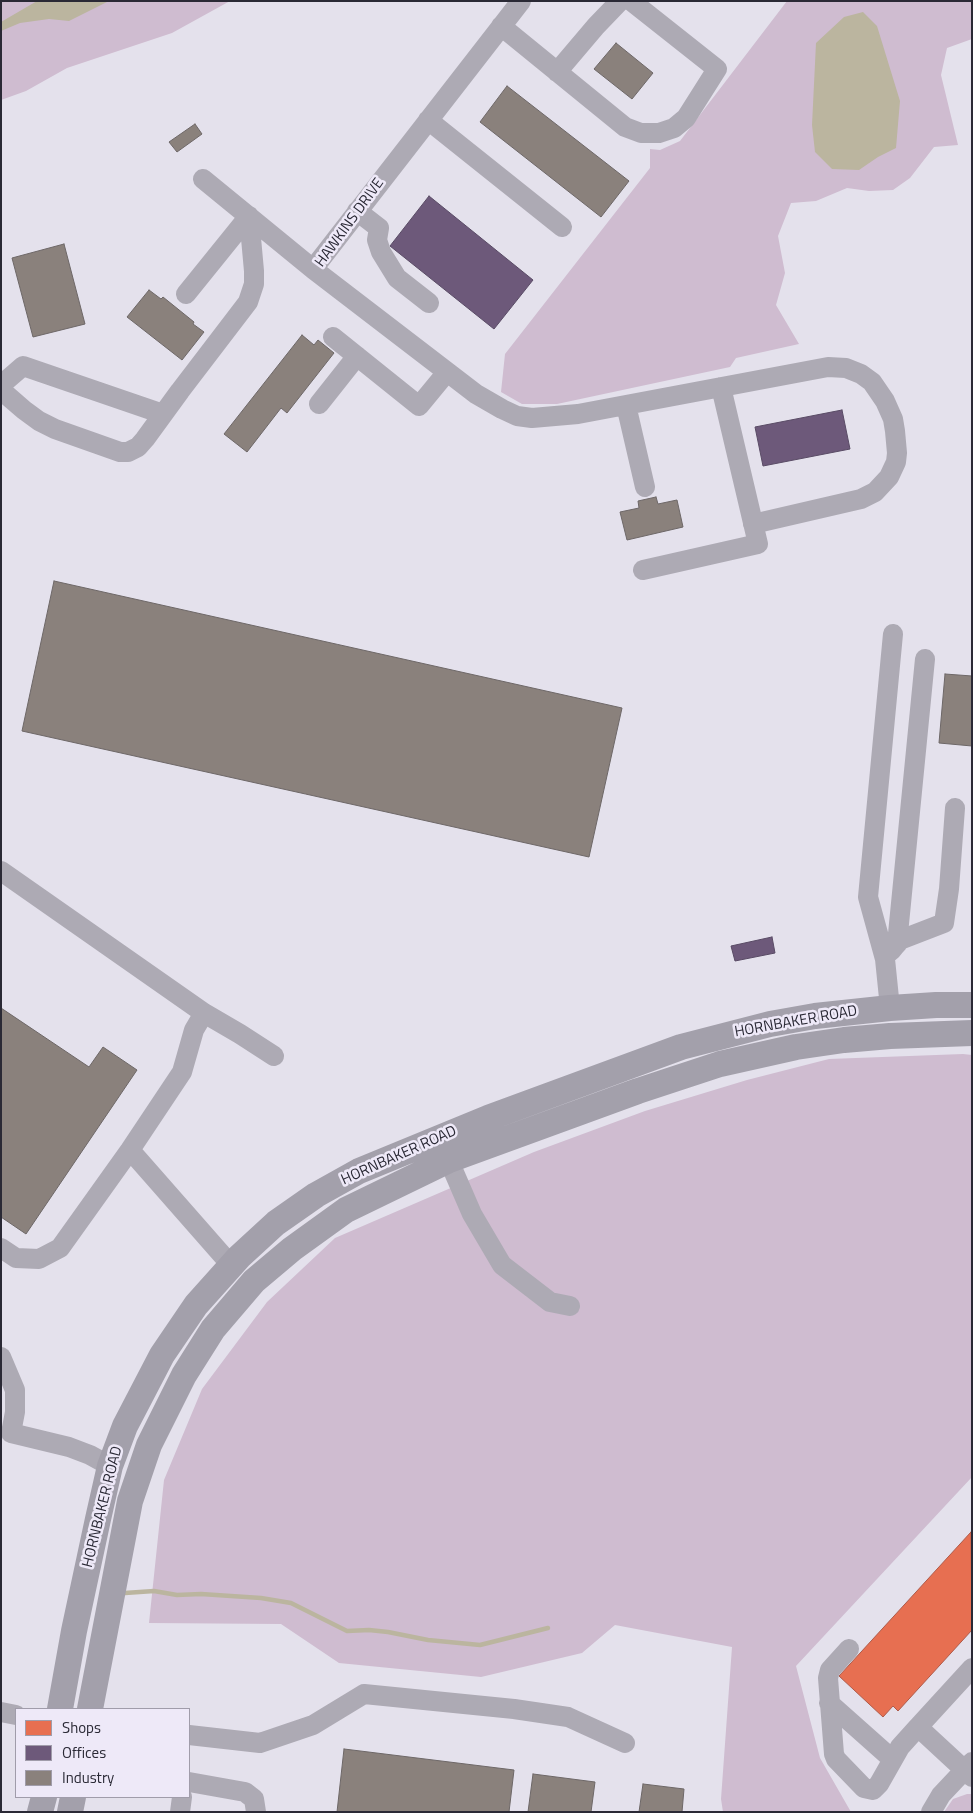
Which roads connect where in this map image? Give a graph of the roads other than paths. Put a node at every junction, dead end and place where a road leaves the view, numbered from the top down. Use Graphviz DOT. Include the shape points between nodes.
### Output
graph roads {
  1 [pos="521,1"];
  2 [pos="620,1"];
  3 [pos="632,1"];
  4 [pos="501,26"];
  5 [pos="557,72"];
  6 [pos="428,120"];
  7 [pos="204,179"];
  8 [pos="357,211"];
  9 [pos="248,216"];
  10 [pos="562,227"];
  11 [pos="313,269"];
  12 [pos="186,294"];
  13 [pos="429,304"];
  14 [pos="334,337"];
  15 [pos="356,356"];
  16 [pos="447,372"];
  17 [pos="1,385"];
  18 [pos="721,387"];
  19 [pos="1,390"];
  20 [pos="319,404"];
  21 [pos="626,405"];
  22 [pos="163,414"];
  23 [pos="645,487"];
  24 [pos="754,524"];
  25 [pos="642,570"];
  26 [pos="893,634"];
  27 [pos="925,659"];
  28 [pos="955,808"];
  29 [pos="1,871"];
  30 [pos="891,951"];
  31 [pos="972,1005"];
  32 [pos="890,1008"];
  33 [pos="204,1013"];
  34 [pos="972,1033"];
  35 [pos="274,1056"];
  36 [pos="444,1149"];
  37 [pos="130,1150"];
  38 [pos="1,1248"];
  39 [pos="231,1265"];
  40 [pos="570,1306"];
  41 [pos="1,1357"];
  42 [pos="4,1434"];
  43 [pos="110,1466"];
  44 [pos="848,1649"];
  45 [pos="972,1668"];
  46 [pos="830,1703"];
  47 [pos="60,1708"];
  48 [pos="90,1708"];
  49 [pos="1,1712"];
  50 [pos="15,1715"];
  51 [pos="918,1727"];
  52 [pos="190,1739"];
  53 [pos="625,1743"];
  54 [pos="892,1759"];
  55 [pos="969,1770"];
  56 [pos="190,1782"];
  57 [pos="44,1798"];
  58 [pos="73,1798"];
  59 [pos="182,1798"];
  60 [pos="40,1812"];
  61 [pos="70,1812"];
  62 [pos="180,1812"];
  63 [pos="256,1812"];
  64 [pos="931,1812"];
  1 -- 4 [label="street, HAWKINS DRIVE"];
  2 -- 5 [label="street"];
  3 -- 5 [label="street" via="717,69 681,123 659,133 632,130"];
  4 -- 5 [label="street"];
  4 -- 6 [label="street, HAWKINS DRIVE"];
  6 -- 8 [label="street, HAWKINS DRIVE"];
  6 -- 10 [label="street"];
  7 -- 9 [label="street"];
  8 -- 11 [label="street, HAWKINS DRIVE"];
  8 -- 13 [label="street" via="379,228 381,252 397,278"];
  9 -- 11 [label="street"];
  9 -- 12 [label="street"];
  9 -- 22 [label="street" via="254,284 248,302"];
  11 -- 16 [label="street, HAWKINS DRIVE"];
  14 -- 15 [label="street"];
  15 -- 16 [label="street" via="419,406"];
  15 -- 20 [label="street"];
  16 -- 21 [label="street, HAWKINS DRIVE" via="490,403 517,416 578,414"];
  17 -- 22 [label="street" via="24,366"];
  18 -- 21 [label="street, HAWKINS DRIVE"];
  18 -- 24 [label="street"];
  18 -- 24 [label="street" via="828,367 846,368 872,382 893,419 896,462 889,477 875,492 860,499"];
  19 -- 22 [label="street" via="54,429 120,452 138,447"];
  21 -- 23 [label="street"];
  24 -- 25 [label="street" via="758,544"];
  26 -- 30 [label="street" via="868,897"];
  27 -- 30 [label="street"];
  28 -- 30 [label="street" via="944,923 900,940"];
  29 -- 33 [label="street"];
  30 -- 32 [label="street"];
  31 -- 32 [label="main road, HORNBAKER ROAD"];
  32 -- 36 [label="main road, HORNBAKER ROAD" via="770,1024 681,1047 488,1118"];
  33 -- 35 [label="street"];
  33 -- 37 [label="street" via="194,1030 182,1072"];
  34 -- 36 [label="main road, HORNBAKER ROAD" via="890,1036 796,1047 720,1064"];
  36 -- 39 [label="main road, HORNBAKER ROAD" via="359,1171 276,1223"];
  36 -- 40 [label="street" via="472,1214 502,1265 550,1302"];
  36 -- 48 [label="main road, HORNBAKER ROAD" via="346,1210 269,1268 213,1329 184,1375 149,1445 130,1501"];
  37 -- 38 [label="street" via="60,1248 39,1260 16,1258"];
  37 -- 39 [label="street"];
  39 -- 43 [label="main road, HORNBAKER ROAD" via="196,1305 162,1355 125,1426"];
  41 -- 42 [label="street" via="15,1390 15,1412"];
  42 -- 43 [label="street" via="69,1447"];
  43 -- 47 [label="main road, HORNBAKER ROAD"];
  44 -- 46 [label="street" via="830,1670"];
  45 -- 51 [label="street"];
  46 -- 54 [label="street"];
  46 -- 54 [label="street" via="834,1754 864,1788 873,1790 879,1784"];
  49 -- 50 [label="street"];
  51 -- 54 [label="street"];
  51 -- 55 [label="street"];
  52 -- 53 [label="street" via="260,1742 313,1725 364,1694 568,1717"];
  55 -- 64 [label="street" via="941,1795"];
  56 -- 63 [label="street" via="245,1792 254,1799"];
  57 -- 60 [label="main road"];
  58 -- 61 [label="main road"];
  59 -- 62 [label="street"];
}
